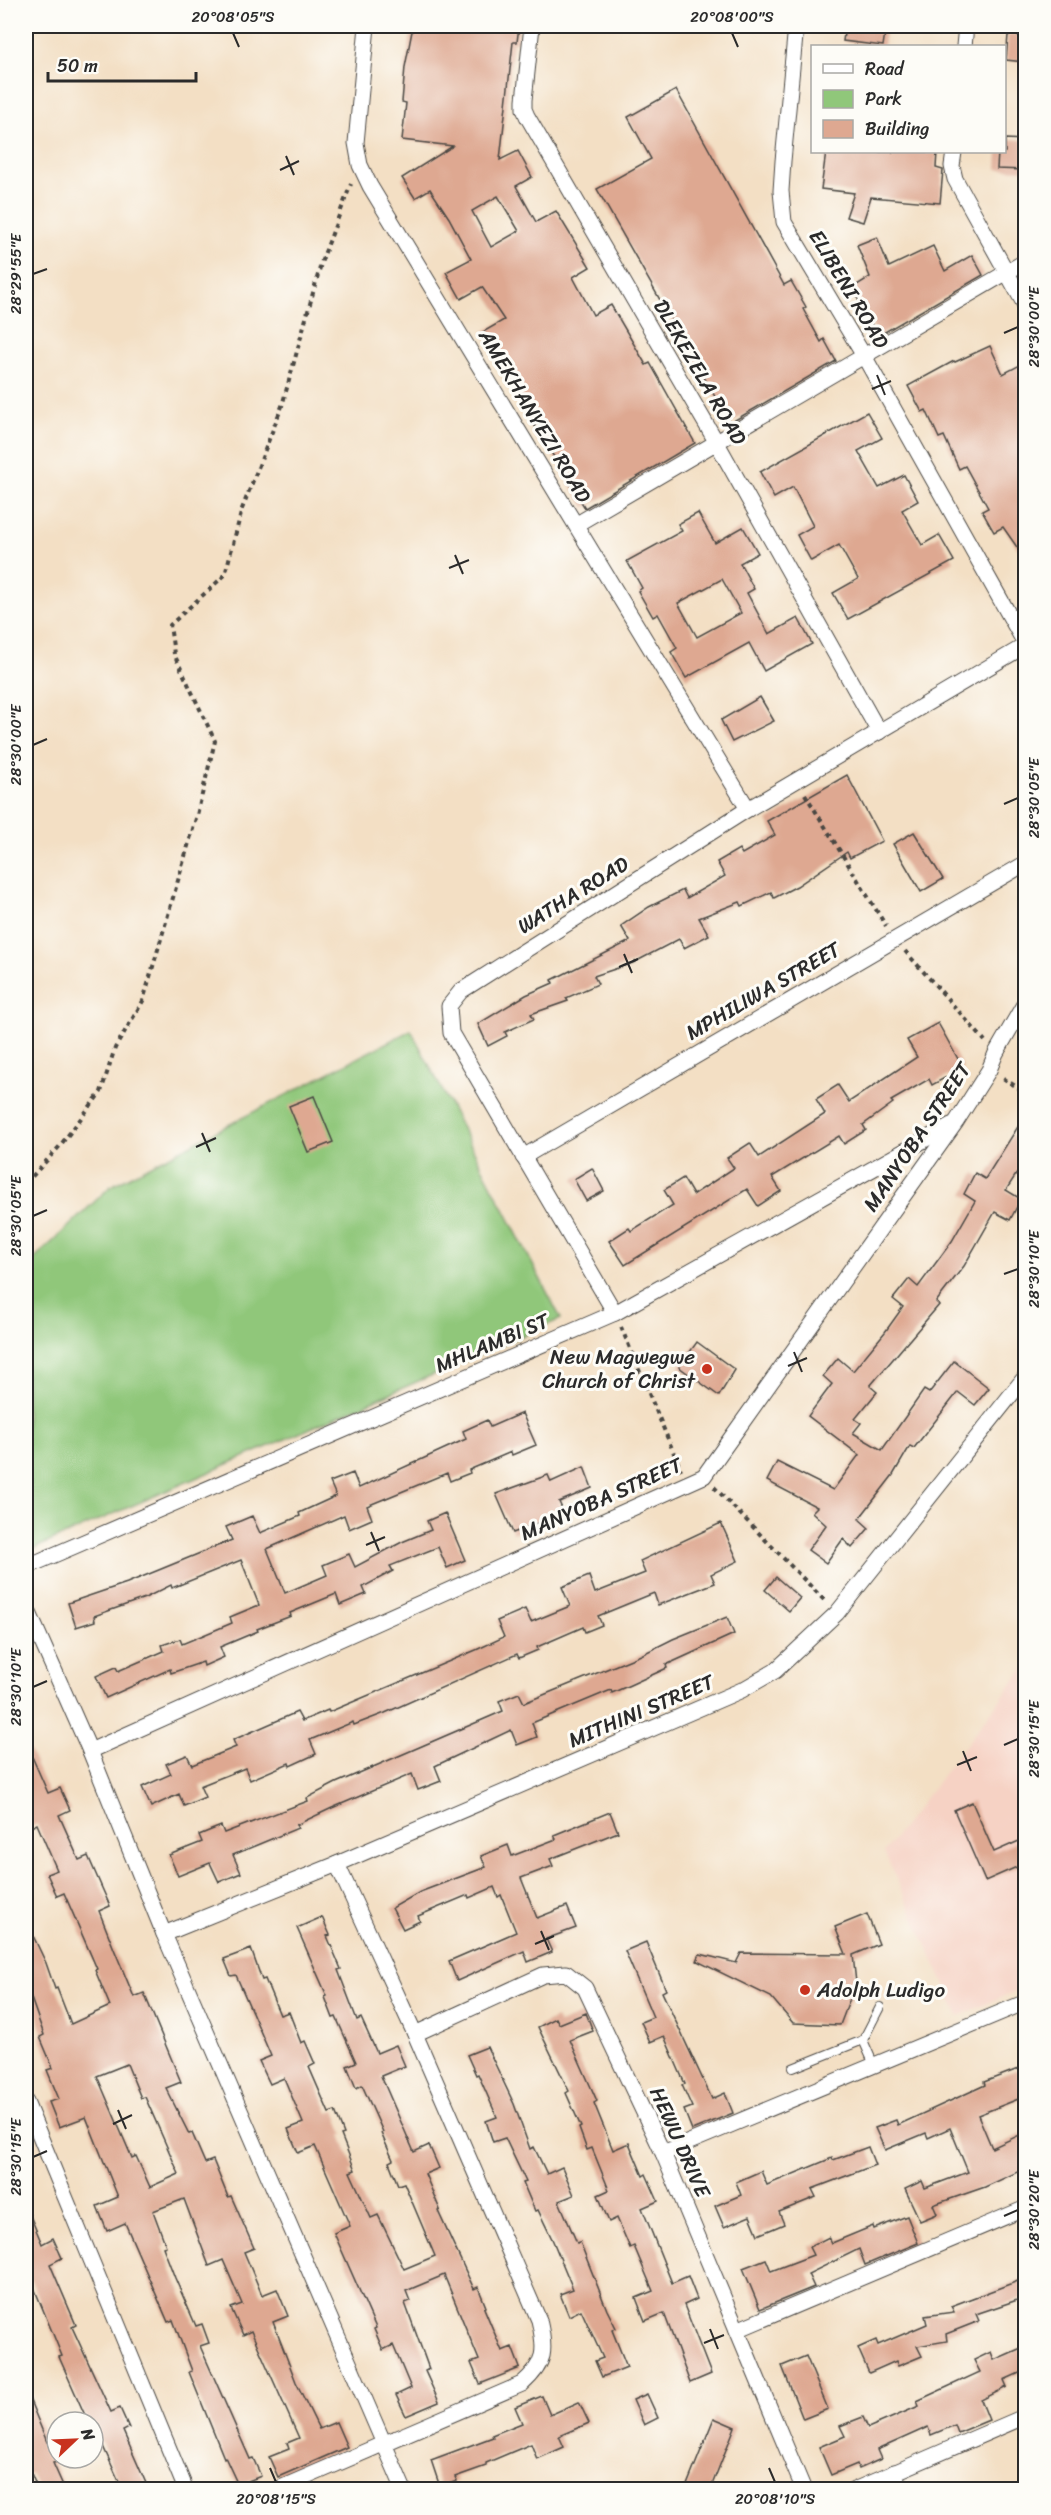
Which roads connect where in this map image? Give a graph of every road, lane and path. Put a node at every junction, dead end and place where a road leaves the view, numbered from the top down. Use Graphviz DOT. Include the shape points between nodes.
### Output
graph roads {
  1 [pos="367,26"];
  2 [pos="532,26"];
  3 [pos="796,26"];
  4 [pos="966,26"];
  5 [pos="964,45"];
  6 [pos="954,153"];
  7 [pos="360,165"];
  8 [pos="1026,261"];
  9 [pos="1005,273"];
  10 [pos="1026,307"];
  11 [pos="864,356"];
  12 [pos="717,443"];
  13 [pos="577,524"];
  14 [pos="1026,645"];
  15 [pos="879,732"];
  16 [pos="748,809"];
  17 [pos="1026,863"];
  18 [pos="1026,1001"];
  19 [pos="989,1070"];
  20 [pos="1026,1092"];
  21 [pos="956,1122"];
  22 [pos="523,1157"];
  23 [pos="26,1183"];
  24 [pos="615,1313"];
  25 [pos="1026,1376"];
  26 [pos="704,1476"];
  27 [pos="687,1484"];
  28 [pos="26,1567"];
  29 [pos="26,1606"];
  30 [pos="837,1613"];
  31 [pos="90,1751"];
  32 [pos="337,1864"];
  33 [pos="164,1934"];
  34 [pos="1026,2002"];
  35 [pos="880,2007"];
  36 [pos="415,2034"];
  37 [pos="863,2040"];
  38 [pos="874,2065"];
  39 [pos="793,2068"];
  40 [pos="26,2102"];
  41 [pos="663,2153"];
  42 [pos="1026,2208"];
  43 [pos="737,2330"];
  44 [pos="1026,2416"];
  45 [pos="384,2444"];
  46 [pos="894,2472"];
  47 [pos="186,2490"];
  48 [pos="276,2490"];
  49 [pos="404,2490"];
  50 [pos="804,2490"];
  51 [pos="854,2490"];
  52 [pos="901,2490"];
  1 -- 7 [label="street, AMEKHANYEZI ROAD" via="357,142"];
  2 -- 12 [label="street, DLEKEZELA ROAD" via="524,100 526,116"];
  3 -- 11 [label="street, ELIBENI ROAD" via="781,191 784,222"];
  4 -- 5 [label="street"];
  6 -- 9 [label="street" via="955,179"];
  7 -- 13 [label="street, AMEKHANYEZI ROAD"];
  7 -- 23 [label="path" via="322,260 282,406 242,509 225,575 170,624 174,654 215,741 143,1001 115,1048 101,1092"];
  8 -- 9 [label="street"];
  9 -- 10 [label="street"];
  9 -- 11 [label="street"];
  11 -- 12 [label="street"];
  11 -- 14 [label="street, ELIBENI ROAD"];
  12 -- 13 [label="street"];
  12 -- 15 [label="street, DLEKEZELA ROAD"];
  13 -- 16 [label="street, AMEKHANYEZI ROAD"];
  14 -- 15 [label="street, WATHA ROAD"];
  15 -- 16 [label="street, WATHA ROAD"];
  16 -- 22 [label="street, WATHA ROAD" via="461,991 449,1006 451,1033"];
  17 -- 22 [label="street, MPHILIWA STREET"];
  18 -- 19 [label="street, MANYOBA STREET"];
  19 -- 20 [label="path"];
  19 -- 21 [label="street, MANYOBA STREET"];
  21 -- 24 [label="street, MHLAMBI ST"];
  21 -- 26 [label="street, MANYOBA STREET"];
  22 -- 24 [label="street, WATHA ROAD"];
  24 -- 27 [label="path"];
  24 -- 28 [label="street, MHLAMBI ST"];
  25 -- 30 [label="street, MITHINI STREET"];
  26 -- 27 [label="street, MANYOBA STREET"];
  26 -- 30 [label="path"];
  27 -- 31 [label="street, MANYOBA STREET"];
  29 -- 31 [label="street"];
  30 -- 32 [label="street, MITHINI STREET" via="775,1671 742,1690"];
  31 -- 33 [label="street"];
  32 -- 33 [label="street, MITHINI STREET"];
  32 -- 36 [label="street"];
  33 -- 45 [label="street"];
  34 -- 38 [label="street"];
  35 -- 37 [label="lane"];
  36 -- 41 [label="street, HEWU DRIVE" via="543,1976 566,1973 585,1988"];
  36 -- 45 [label="street" via="539,2320 545,2346 537,2370 522,2384"];
  37 -- 38 [label="lane"];
  37 -- 39 [label="lane"];
  38 -- 41 [label="street"];
  40 -- 47 [label="street"];
  41 -- 43 [label="street, HEWU DRIVE"];
  42 -- 43 [label="street"];
  43 -- 50 [label="street, HEWU DRIVE"];
  44 -- 46 [label="street"];
  45 -- 48 [label="street"];
  45 -- 49 [label="street"];
  46 -- 51 [label="street"];
  46 -- 52 [label="street"];
}
